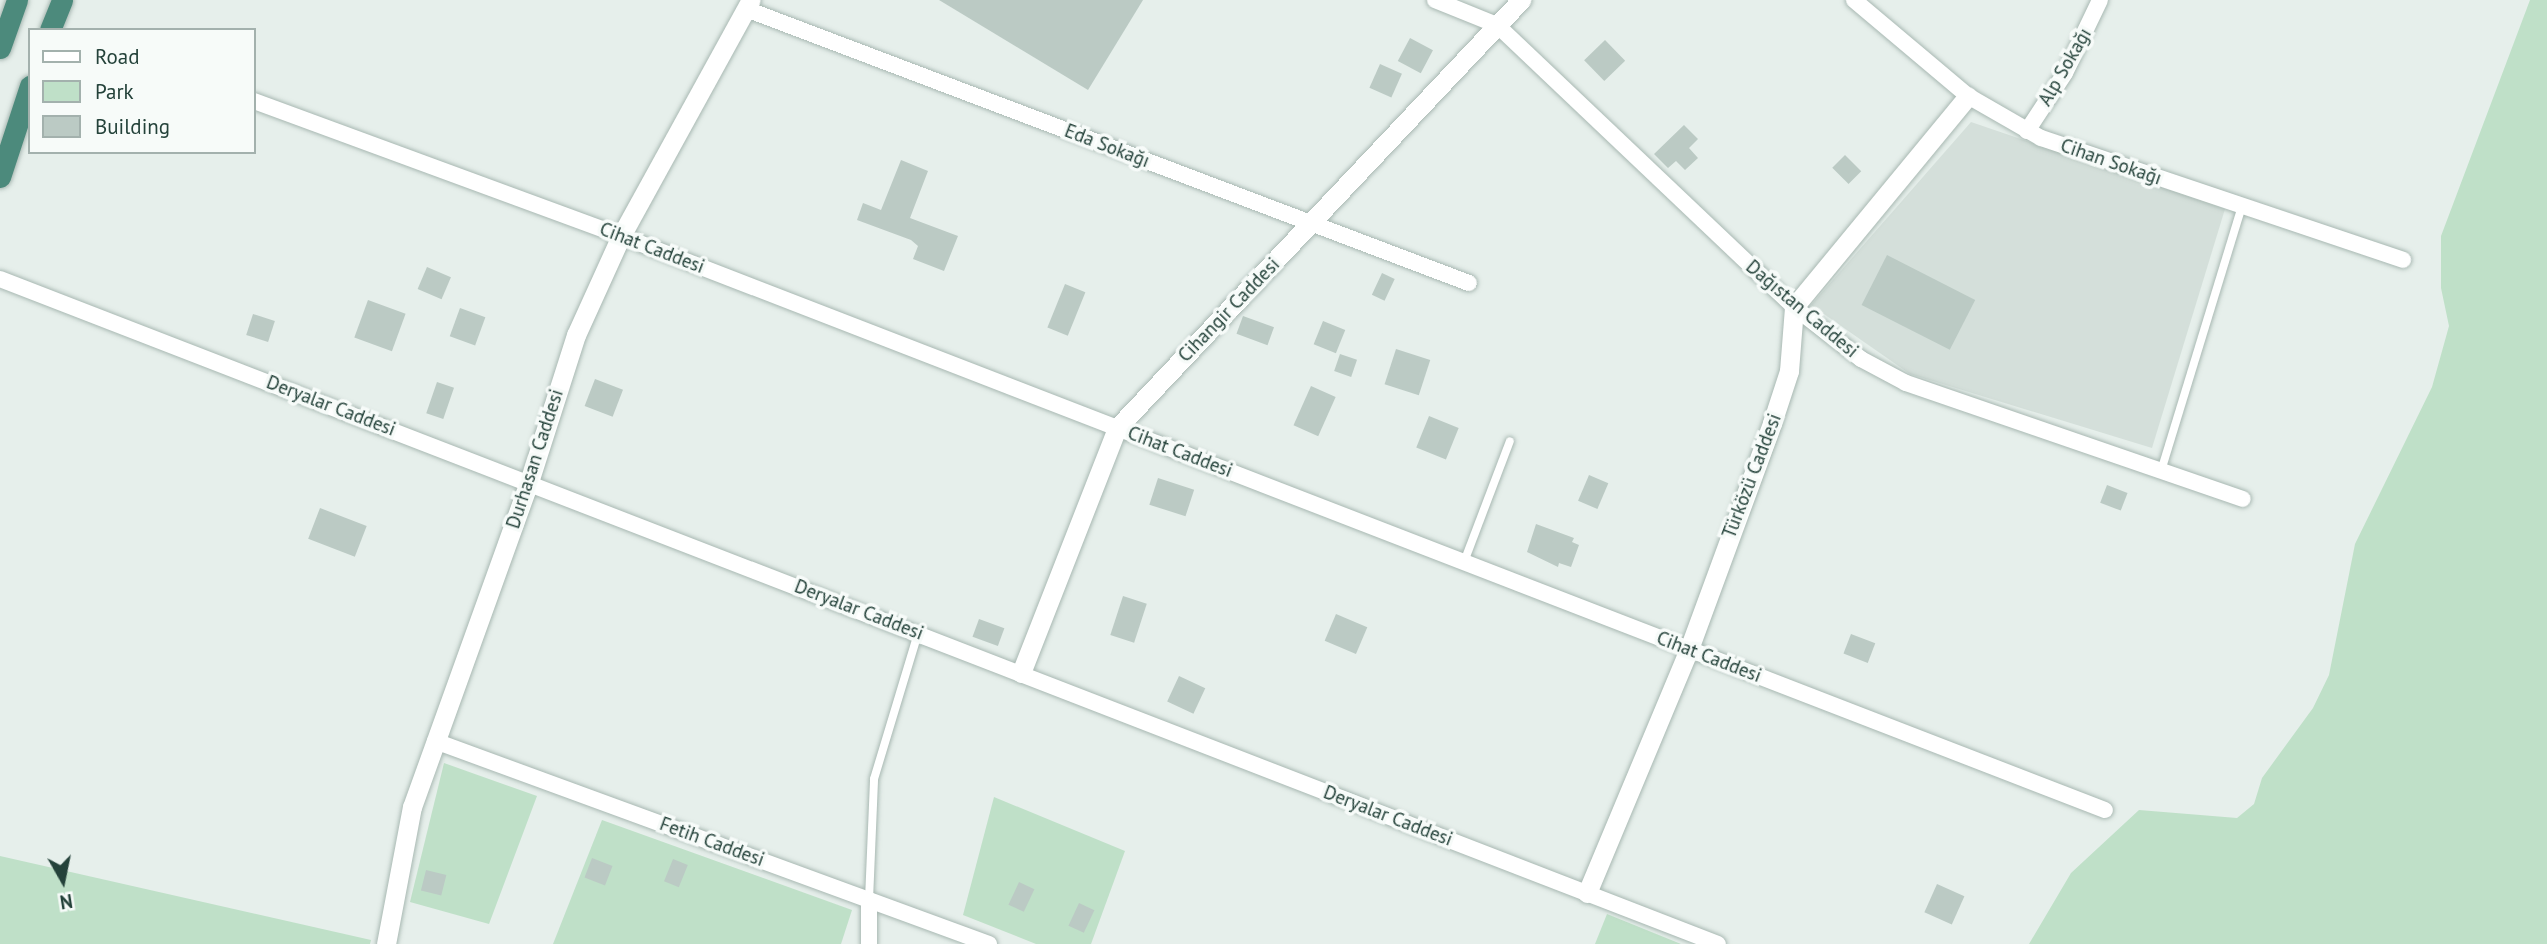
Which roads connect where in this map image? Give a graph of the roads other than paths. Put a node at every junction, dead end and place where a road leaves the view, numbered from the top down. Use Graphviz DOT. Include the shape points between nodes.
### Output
graph roads {
  1 [pos="17,0"];
  2 [pos="62,0"];
  3 [pos="1435,0"];
  4 [pos="1521,0"];
  5 [pos="1854,0"];
  6 [pos="2100,0"];
  7 [pos="748,5"];
  8 [pos="1497,25"];
  9 [pos="51,28"];
  10 [pos="0,48"];
  11 [pos="28,92"];
  12 [pos="1968,96"];
  13 [pos="256,102"];
  14 [pos="2027,131"];
  15 [pos="0,177"];
  16 [pos="2242,206"];
  17 [pos="1311,223"];
  18 [pos="621,236"];
  19 [pos="2403,260"];
  20 [pos="0,279"];
  21 [pos="1469,283"];
  22 [pos="1794,307"];
  23 [pos="1117,428"];
  24 [pos="1510,441"];
  25 [pos="2161,471"];
  26 [pos="529,482"];
  27 [pos="2243,499"];
  28 [pos="1464,562"];
  29 [pos="918,633"];
  30 [pos="1689,649"];
  31 [pos="1021,673"];
  32 [pos="435,741"];
  33 [pos="2105,810"];
  34 [pos="1587,893"];
  35 [pos="869,900"];
  36 [pos="386,944"];
  37 [pos="869,944"];
  38 [pos="989,944"];
  39 [pos="1718,944"];
  1 -- 10 [label="highway"];
  2 -- 9 [label="highway"];
  3 -- 8 [label="street, Dağıstan Caddesi"];
  4 -- 8 [label="street, Cihangir Caddesi"];
  5 -- 12 [label="street, Cihan Sokağı"];
  6 -- 14 [label="street, Alp Sokağı" via="2065,73"];
  7 -- 17 [label="street, Eda Sokağı"];
  7 -- 18 [label="street, Durhasan Caddesi"];
  8 -- 17 [label="street, Cihangir Caddesi"];
  8 -- 22 [label="street, Dağıstan Caddesi"];
  11 -- 15 [label="highway"];
  12 -- 14 [label="street, Cihan Sokağı"];
  12 -- 22 [label="street"];
  13 -- 18 [label="street, Cihat Caddesi"];
  14 -- 16 [label="street, Cihan Sokağı"];
  16 -- 19 [label="street, Cihan Sokağı"];
  16 -- 25 [label="lane"];
  17 -- 21 [label="street, Eda Sokağı"];
  17 -- 23 [label="street, Cihangir Caddesi"];
  18 -- 23 [label="street, Cihat Caddesi"];
  18 -- 26 [label="street, Durhasan Caddesi" via="576,335"];
  20 -- 26 [label="street, Deryalar Caddesi"];
  22 -- 25 [label="street, Dağıstan Caddesi" via="1838,343 1906,383"];
  22 -- 30 [label="street, Türközü Caddesi" via="1794,342 1781,398"];
  23 -- 28 [label="street, Cihat Caddesi"];
  23 -- 31 [label="street, Cihangir Caddesi"];
  24 -- 28 [label="lane"];
  25 -- 27 [label="street, Dağıstan Caddesi"];
  26 -- 29 [label="street, Deryalar Caddesi"];
  26 -- 32 [label="street, Durhasan Caddesi"];
  28 -- 30 [label="street, Cihat Caddesi"];
  29 -- 31 [label="street, Deryalar Caddesi"];
  29 -- 35 [label="lane" via="874,779"];
  30 -- 33 [label="street, Cihat Caddesi"];
  30 -- 34 [label="street, Türközü Caddesi"];
  31 -- 34 [label="street, Deryalar Caddesi"];
  32 -- 35 [label="street, Fetih Caddesi"];
  32 -- 36 [label="street, Durhasan Caddesi" via="398,861"];
  34 -- 39 [label="street, Deryalar Caddesi"];
  35 -- 37 [label="street"];
  35 -- 38 [label="street, Fetih Caddesi"];
}
